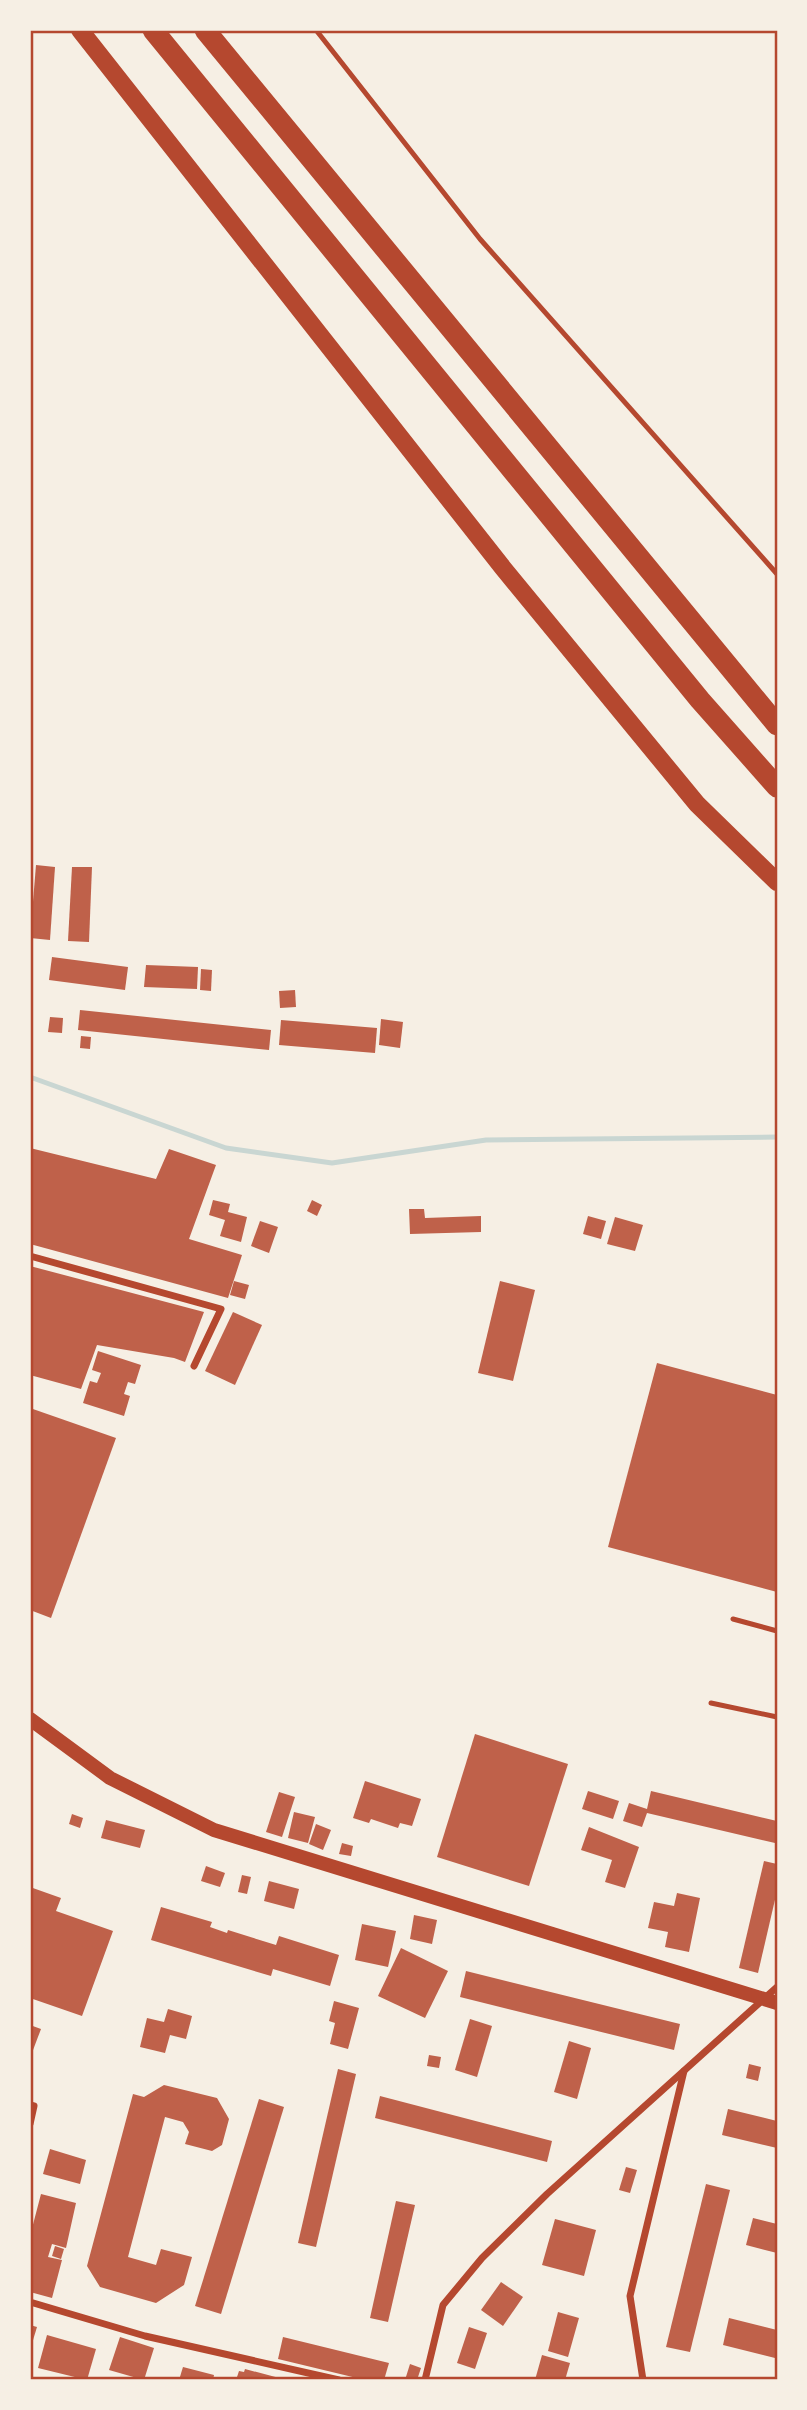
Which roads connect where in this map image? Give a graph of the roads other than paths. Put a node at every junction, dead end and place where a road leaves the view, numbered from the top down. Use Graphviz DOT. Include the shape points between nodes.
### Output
graph roads {
  1 [pos="80,30"];
  2 [pos="153,30"];
  3 [pos="205,30"];
  4 [pos="316,30"];
  5 [pos="777,574"];
  6 [pos="777,725"];
  7 [pos="777,787"];
  8 [pos="777,882"];
  9 [pos="30,1256"];
  10 [pos="194,1366"];
  11 [pos="733,1619"];
  12 [pos="777,1631"];
  13 [pos="711,1703"];
  14 [pos="777,1717"];
  15 [pos="30,1719"];
  16 [pos="777,1987"];
  17 [pos="771,2001"];
  18 [pos="685,2070"];
  19 [pos="30,2105"];
  20 [pos="30,2124"];
  21 [pos="30,2302"];
  22 [pos="339,2380"];
  23 [pos="425,2380"];
  24 [pos="643,2380"];
  1 -- 8 [label="main road" via="503,568 697,804"];
  2 -- 7 [label="highway" via="691,689"];
  3 -- 6 [label="highway"];
  4 -- 5 [label="lane" via="480,239"];
  9 -- 10 [label="street" via="221,1309"];
  11 -- 12 [label="lane"];
  13 -- 14 [label="lane"];
  15 -- 17 [label="main road" via="110,1778 214,1830"];
  16 -- 17 [label="street"];
  17 -- 18 [label="street"];
  18 -- 23 [label="street" via="482,2258 443,2305"];
  18 -- 24 [label="street" via="630,2295"];
  19 -- 20 [label="street" via="34,2106"];
  21 -- 22 [label="street" via="145,2336"];
}
